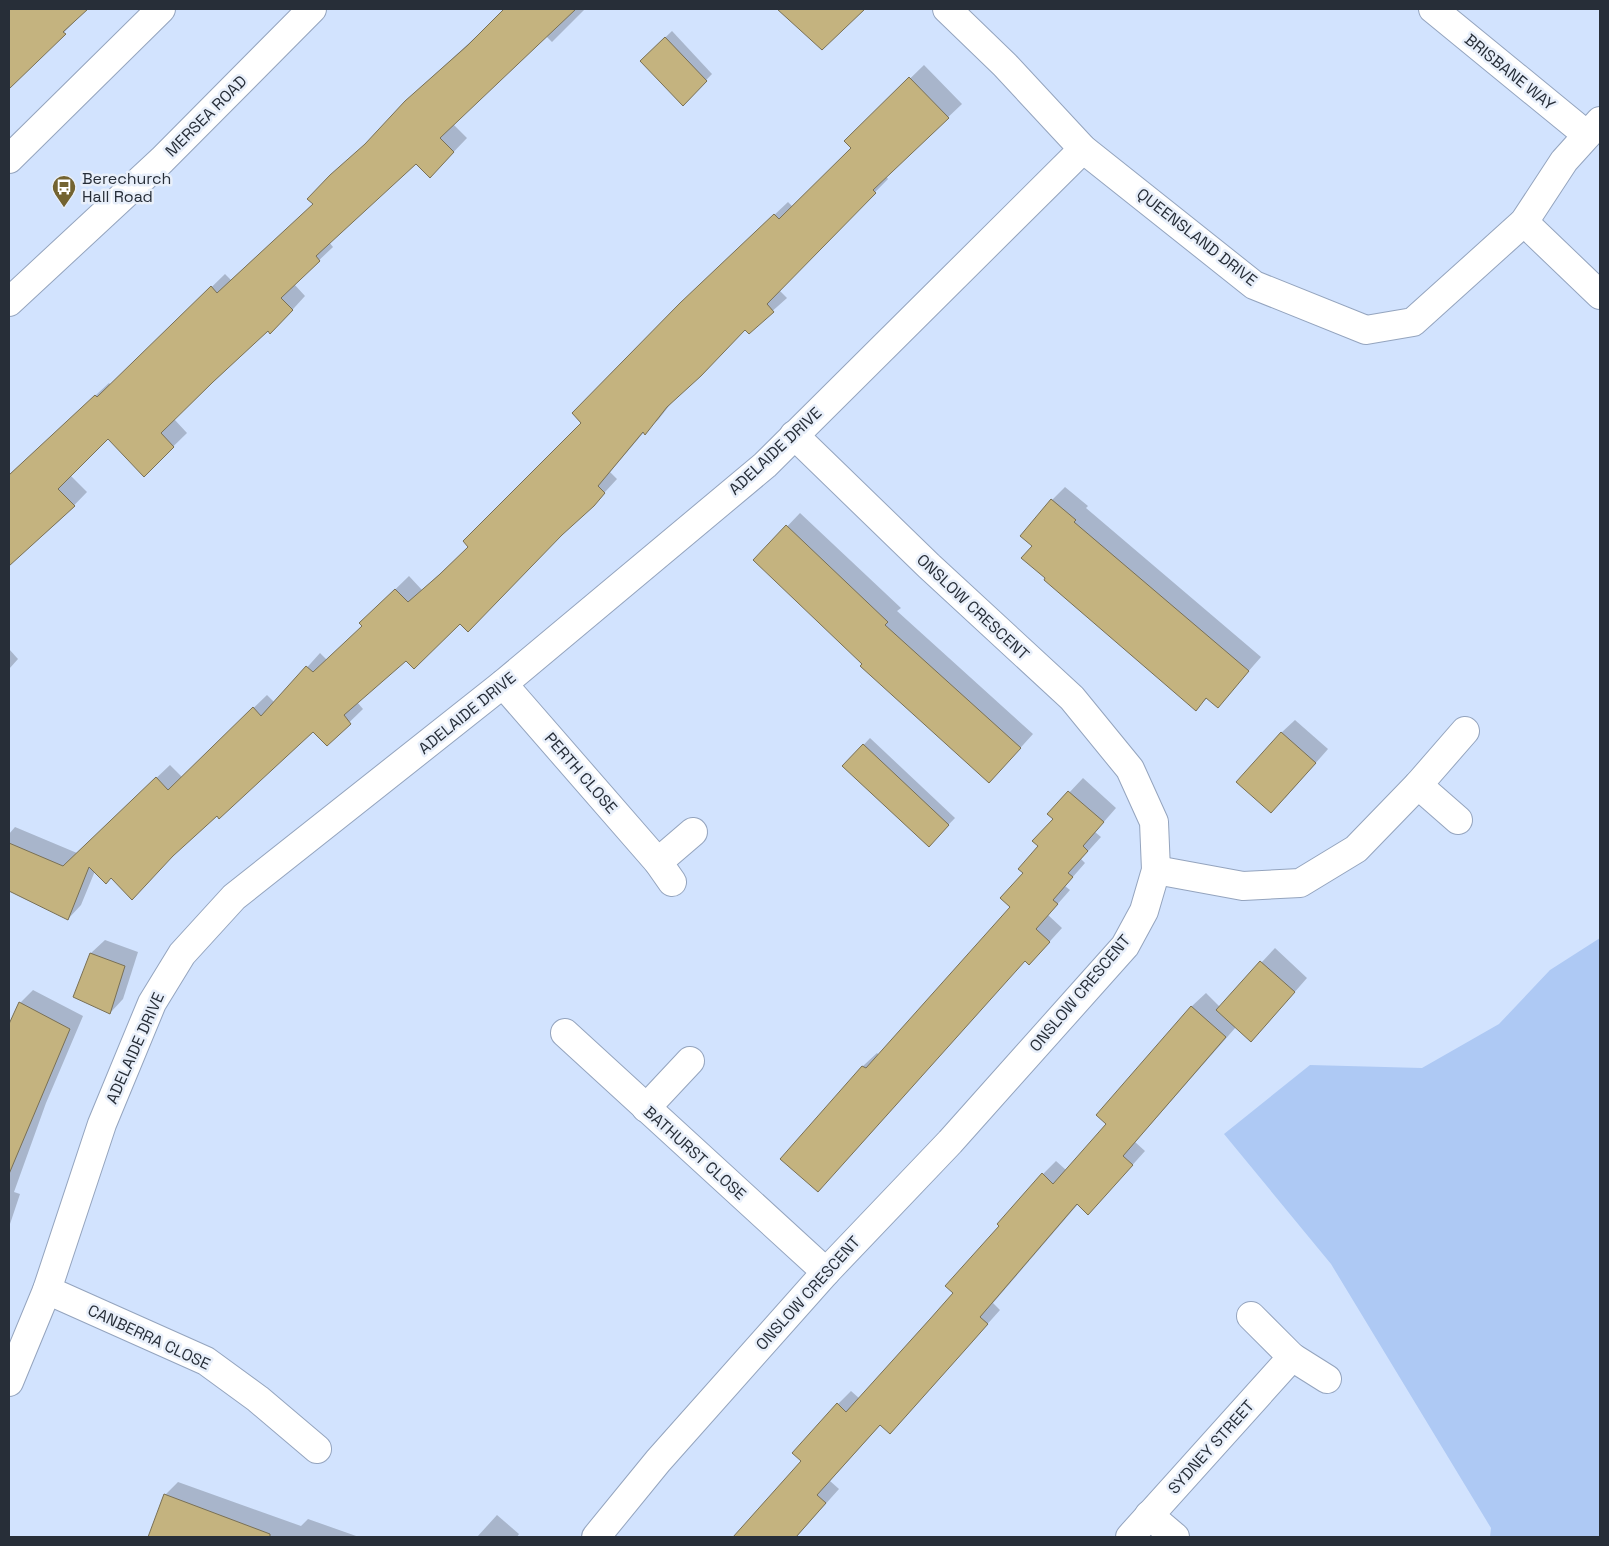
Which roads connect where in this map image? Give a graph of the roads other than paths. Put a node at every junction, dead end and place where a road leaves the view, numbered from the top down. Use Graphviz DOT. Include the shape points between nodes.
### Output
graph roads {
  1 [pos="161,9"];
  2 [pos="312,9"];
  3 [pos="948,9"];
  4 [pos="1433,9"];
  5 [pos="1594,128"];
  6 [pos="1084,149"];
  7 [pos="9,158"];
  8 [pos="1524,222"];
  9 [pos="1600,295"];
  10 [pos="9,302"];
  11 [pos="794,435"];
  12 [pos="503,684"];
  13 [pos="1464,731"];
  14 [pos="1418,785"];
  15 [pos="1458,820"];
  16 [pos="693,832"];
  17 [pos="1156,870"];
  18 [pos="564,1033"];
  19 [pos="690,1061"];
  20 [pos="646,1108"];
  21 [pos="826,1272"];
  22 [pos="47,1290"];
  23 [pos="1251,1316"];
  24 [pos="1292,1357"];
  25 [pos="1327,1379"];
  26 [pos="9,1382"];
  27 [pos="318,1449"];
  28 [pos="1149,1516"];
  29 [pos="599,1536"];
  30 [pos="1130,1537"];
  31 [pos="1175,1537"];
  1 -- 7 [label="street"];
  2 -- 10 [label="street, MERSEA ROAD" via="162,160"];
  3 -- 6 [label="street, QUEENSLAND DRIVE"];
  4 -- 5 [label="street, BRISBANE WAY"];
  5 -- 8 [label="street, QUEENSLAND DRIVE" via="1564,162"];
  6 -- 8 [label="street, QUEENSLAND DRIVE" via="1254,285 1366,330 1413,322"];
  6 -- 11 [label="street, ADELAIDE DRIVE"];
  8 -- 9 [label="street"];
  11 -- 12 [label="street, ADELAIDE DRIVE" via="765,464"];
  11 -- 17 [label="street, ONSLOW CRESCENT" via="1072,698 1130,769 1154,822"];
  12 -- 16 [label="street, PERTH CLOSE" via="665,872"];
  12 -- 22 [label="street, ADELAIDE DRIVE" via="234,897 182,954 152,1003 102,1124"];
  13 -- 14 [label="street"];
  14 -- 15 [label="street"];
  14 -- 17 [label="street" via="1356,849 1300,883 1242,886"];
  17 -- 21 [label="street, ONSLOW CRESCENT" via="1144,911 1124,946 950,1142"];
  18 -- 20 [label="street, BATHURST CLOSE"];
  19 -- 20 [label="street"];
  20 -- 21 [label="street, BATHURST CLOSE"];
  21 -- 29 [label="street, ONSLOW CRESCENT" via="658,1461"];
  22 -- 26 [label="street, ADELAIDE DRIVE"];
  22 -- 27 [label="street, CANBERRA CLOSE" via="206,1361"];
  23 -- 24 [label="street"];
  24 -- 25 [label="street"];
  24 -- 28 [label="street, SYDNEY STREET"];
  28 -- 30 [label="street, SYDNEY STREET"];
  28 -- 31 [label="street"];
}
